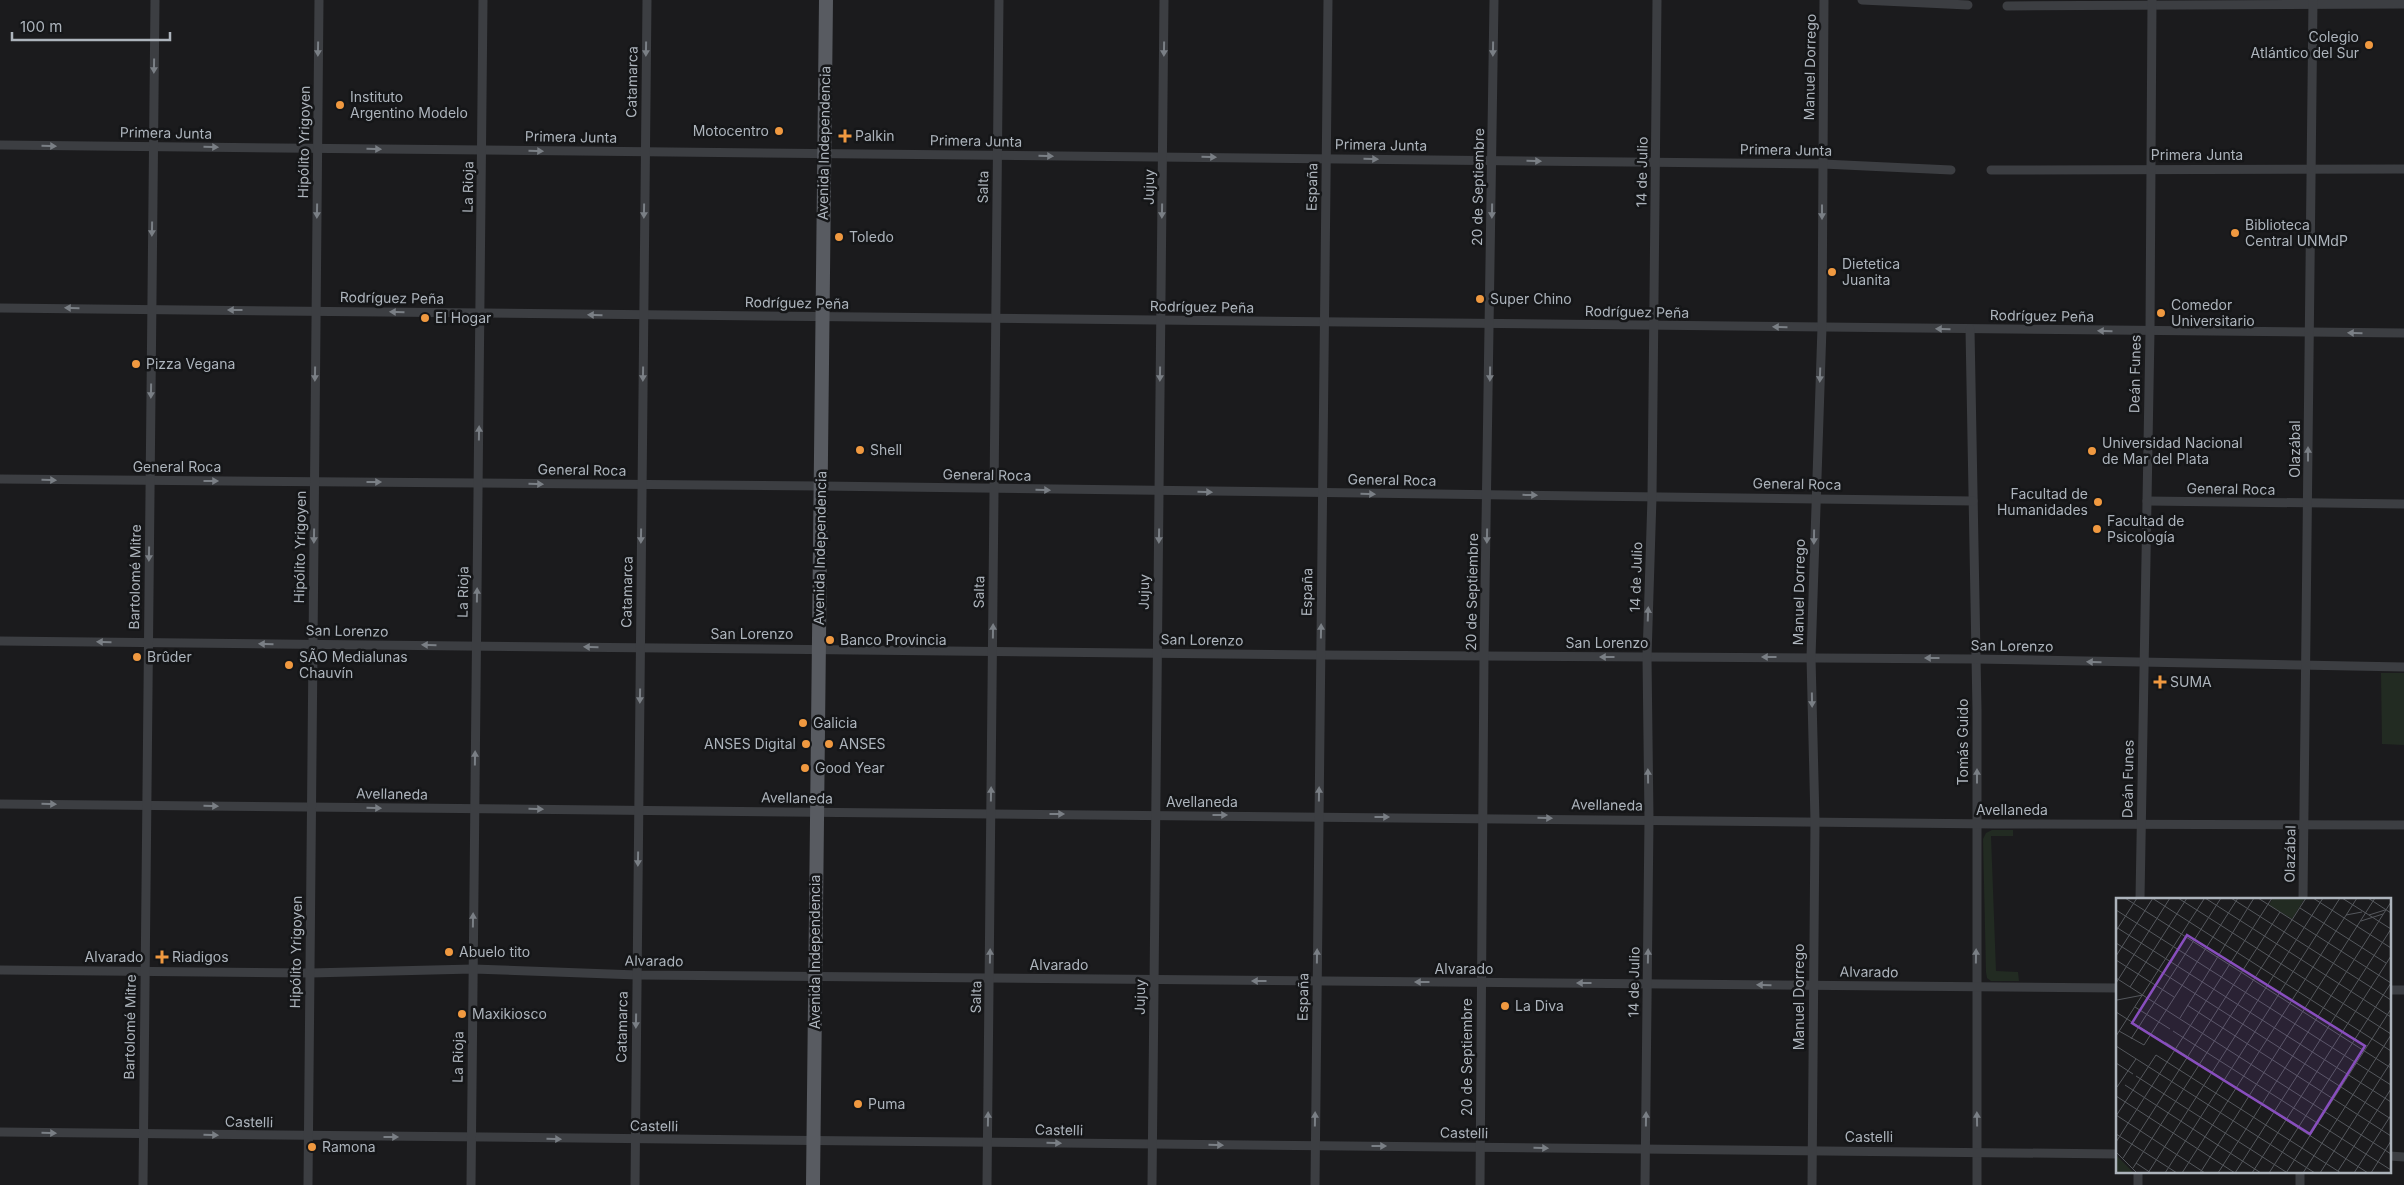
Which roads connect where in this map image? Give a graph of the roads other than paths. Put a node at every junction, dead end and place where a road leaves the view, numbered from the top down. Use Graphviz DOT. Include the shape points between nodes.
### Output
graph roads {
  1 [pos="155,0"];
  2 [pos="319,0"];
  3 [pos="483,0"];
  4 [pos="646,0"];
  5 [pos="826,0"];
  6 [pos="999,0"];
  7 [pos="1164,0"];
  8 [pos="1328,0"];
  9 [pos="1494,0"];
  10 [pos="1657,0"];
  11 [pos="1824,0"];
  12 [pos="1862,0"];
  13 [pos="2313,1"];
  14 [pos="2152,3"];
  15 [pos="2404,4"];
  16 [pos="1968,5"];
  17 [pos="2007,6"];
  18 [pos="0,146"];
  19 [pos="153,147"];
  20 [pos="317,148"];
  21 [pos="482,150"];
  22 [pos="645,152"];
  23 [pos="824,154"];
  24 [pos="997,155"];
  25 [pos="1163,157"];
  26 [pos="1326,158"];
  27 [pos="1492,160"];
  28 [pos="1656,162"];
  29 [pos="1822,164"];
  30 [pos="2151,169"];
  31 [pos="2311,169"];
  32 [pos="2404,169"];
  33 [pos="1951,170"];
  34 [pos="1991,170"];
  35 [pos="0,308"];
  36 [pos="152,309"];
  37 [pos="316,310"];
  38 [pos="480,314"];
  39 [pos="643,315"];
  40 [pos="822,317"];
  41 [pos="996,319"];
  42 [pos="1161,321"];
  43 [pos="1324,322"];
  44 [pos="1490,324"];
  45 [pos="1654,326"];
  46 [pos="1822,327"];
  47 [pos="1970,329"];
  48 [pos="2150,331"];
  49 [pos="2309,332"];
  50 [pos="2404,333"];
  51 [pos="0,479"];
  52 [pos="150,481"];
  53 [pos="314,482"];
  54 [pos="478,483"];
  55 [pos="642,485"];
  56 [pos="821,486"];
  57 [pos="994,489"];
  58 [pos="1159,491"];
  59 [pos="1322,493"];
  60 [pos="1488,495"];
  61 [pos="1652,497"];
  62 [pos="1815,498"];
  63 [pos="1973,501"];
  64 [pos="2147,502"];
  65 [pos="2308,503"];
  66 [pos="2404,504"];
  67 [pos="0,641"];
  68 [pos="148,642"];
  69 [pos="313,644"];
  70 [pos="476,646"];
  71 [pos="640,648"];
  72 [pos="818,649"];
  73 [pos="993,651"];
  74 [pos="1157,653"];
  75 [pos="1320,655"];
  76 [pos="1484,656"];
  77 [pos="1647,657"];
  78 [pos="1811,657"];
  79 [pos="1976,659"];
  80 [pos="2143,663"];
  81 [pos="2306,666"];
  82 [pos="2404,667"];
  83 [pos="0,804"];
  84 [pos="146,805"];
  85 [pos="311,807"];
  86 [pos="474,809"];
  87 [pos="638,810"];
  88 [pos="815,812"];
  89 [pos="991,814"];
  90 [pos="1156,815"];
  91 [pos="1319,816"];
  92 [pos="1483,817"];
  93 [pos="1649,819"];
  94 [pos="1815,821"];
  95 [pos="1977,824"];
  96 [pos="2141,824"];
  97 [pos="2304,824"];
  98 [pos="2404,825"];
  99 [pos="2140,898"];
  100 [pos="2303,898"];
  101 [pos="473,969"];
  102 [pos="0,970"];
  103 [pos="145,971"];
  104 [pos="310,973"];
  105 [pos="637,975"];
  106 [pos="815,977"];
  107 [pos="990,978"];
  108 [pos="1154,980"];
  109 [pos="1317,981"];
  110 [pos="1482,982"];
  111 [pos="1647,984"];
  112 [pos="1813,986"];
  113 [pos="1976,987"];
  114 [pos="2116,988"];
  115 [pos="0,1132"];
  116 [pos="143,1135"];
  117 [pos="308,1136"];
  118 [pos="471,1138"];
  119 [pos="635,1140"];
  120 [pos="813,1141"];
  121 [pos="988,1142"];
  122 [pos="1152,1144"];
  123 [pos="1315,1146"];
  124 [pos="1480,1147"];
  125 [pos="1646,1149"];
  126 [pos="1812,1151"];
  127 [pos="1978,1152"];
  128 [pos="2116,1154"];
  129 [pos="2138,1172"];
  130 [pos="2300,1172"];
  131 [pos="143,1185"];
  132 [pos="308,1185"];
  133 [pos="471,1185"];
  134 [pos="635,1185"];
  135 [pos="813,1185"];
  136 [pos="987,1185"];
  137 [pos="1152,1185"];
  138 [pos="1315,1185"];
  139 [pos="1480,1185"];
  140 [pos="1645,1185"];
  141 [pos="1812,1185"];
  142 [pos="1977,1185"];
  143 [pos="2138,1185"];
  144 [pos="2300,1185"];
  1 -- 19 [label="street, Bartolomé Mitre, one-way"];
  2 -- 20 [label="street, Hipólito Yrigoyen, one-way"];
  3 -- 21 [label="street, La Rioja"];
  4 -- 22 [label="street, Catamarca, one-way"];
  5 -- 23 [label="main road, Avenida Independencia"];
  6 -- 24 [label="street, Salta"];
  7 -- 25 [label="street, Jujuy, one-way"];
  8 -- 26 [label="street, España"];
  9 -- 27 [label="street, 20 de Septiembre, one-way"];
  10 -- 28 [label="street, 14 de Julio"];
  11 -- 29 [label="street, Manuel Dorrego"];
  12 -- 16 [label="street"];
  13 -- 14 [label="street"];
  13 -- 15 [label="street"];
  13 -- 31 [label="street, Olazábal"];
  14 -- 17 [label="street"];
  14 -- 30 [label="street, Deán Funes"];
  18 -- 19 [label="street, Primera Junta, one-way"];
  19 -- 20 [label="street, Primera Junta, one-way"];
  19 -- 36 [label="street, Bartolomé Mitre, one-way"];
  20 -- 21 [label="street, Primera Junta, one-way"];
  20 -- 37 [label="street, Hipólito Yrigoyen, one-way"];
  21 -- 22 [label="street, Primera Junta, one-way"];
  21 -- 38 [label="street, La Rioja"];
  22 -- 23 [label="street, Primera Junta"];
  22 -- 39 [label="street, Catamarca, one-way"];
  23 -- 24 [label="street, Primera Junta"];
  23 -- 40 [label="main road, Avenida Independencia"];
  24 -- 25 [label="street, Primera Junta, one-way"];
  24 -- 41 [label="street, Salta"];
  25 -- 26 [label="street, Primera Junta, one-way"];
  25 -- 42 [label="street, Jujuy, one-way"];
  26 -- 27 [label="street, Primera Junta, one-way"];
  26 -- 43 [label="street, España"];
  27 -- 28 [label="street, Primera Junta, one-way"];
  27 -- 44 [label="street, 20 de Septiembre, one-way"];
  28 -- 29 [label="street, Primera Junta"];
  28 -- 45 [label="street, 14 de Julio"];
  29 -- 33 [label="street, Primera Junta"];
  29 -- 46 [label="street, Manuel Dorrego, one-way"];
  30 -- 31 [label="street, Primera Junta"];
  30 -- 34 [label="street, Primera Junta"];
  30 -- 48 [label="street, Deán Funes"];
  31 -- 32 [label="street, Primera Junta"];
  31 -- 49 [label="street, Olazábal"];
  36 -- 35 [label="street, Rodríguez Peña, one-way"];
  37 -- 36 [label="street, Rodríguez Peña, one-way"];
  36 -- 52 [label="street, Bartolomé Mitre, one-way"];
  38 -- 37 [label="street, Rodríguez Peña, one-way"];
  37 -- 53 [label="street, Hipólito Yrigoyen, one-way"];
  39 -- 38 [label="street, Rodríguez Peña, one-way"];
  54 -- 38 [label="street, La Rioja, one-way"];
  39 -- 40 [label="street, Rodríguez Peña"];
  39 -- 55 [label="street, Catamarca, one-way"];
  40 -- 41 [label="street, Rodríguez Peña"];
  40 -- 56 [label="main road, Avenida Independencia"];
  41 -- 42 [label="street, Rodríguez Peña"];
  41 -- 57 [label="street, Salta"];
  42 -- 43 [label="street, Rodríguez Peña"];
  42 -- 58 [label="street, Jujuy, one-way"];
  43 -- 44 [label="street, Rodríguez Peña"];
  43 -- 59 [label="street, España"];
  44 -- 45 [label="street, Rodríguez Peña"];
  44 -- 60 [label="street, 20 de Septiembre, one-way"];
  46 -- 45 [label="street, Rodríguez Peña, one-way"];
  45 -- 61 [label="street, 14 de Julio"];
  47 -- 46 [label="street, Rodríguez Peña, one-way"];
  46 -- 62 [label="street, Manuel Dorrego, one-way"];
  48 -- 47 [label="street, Rodríguez Peña, one-way"];
  47 -- 63 [label="street, Tomás Guido"];
  48 -- 49 [label="street, Rodríguez Peña"];
  48 -- 64 [label="street, Deán Funes"];
  50 -- 49 [label="street, Rodríguez Peña, one-way"];
  65 -- 49 [label="street, Olazábal, one-way"];
  51 -- 52 [label="street, General Roca, one-way"];
  52 -- 53 [label="street, General Roca, one-way"];
  52 -- 68 [label="street, Bartolomé Mitre, one-way"];
  53 -- 54 [label="street, General Roca, one-way"];
  53 -- 69 [label="street, Hipólito Yrigoyen, one-way"];
  54 -- 55 [label="street, General Roca, one-way"];
  70 -- 54 [label="street, La Rioja, one-way"];
  55 -- 56 [label="street, General Roca"];
  55 -- 71 [label="street, Catamarca, one-way"];
  56 -- 57 [label="street, General Roca"];
  56 -- 72 [label="main road, Avenida Independencia"];
  57 -- 58 [label="street, General Roca, one-way"];
  73 -- 57 [label="street, Salta, one-way"];
  58 -- 59 [label="street, General Roca, one-way"];
  58 -- 74 [label="street, Jujuy, one-way"];
  59 -- 60 [label="street, General Roca, one-way"];
  75 -- 59 [label="street, España, one-way"];
  60 -- 61 [label="street, General Roca, one-way"];
  60 -- 76 [label="street, 20 de Septiembre, one-way"];
  61 -- 62 [label="street, General Roca"];
  77 -- 61 [label="street, 14 de Julio, one-way"];
  62 -- 63 [label="street, General Roca"];
  62 -- 78 [label="street, Manuel Dorrego, one-way"];
  63 -- 79 [label="street, Tomás Guido"];
  64 -- 65 [label="street, General Roca"];
  64 -- 80 [label="street, Deán Funes"];
  65 -- 66 [label="street, General Roca"];
  65 -- 81 [label="street, Olazábal"];
  68 -- 67 [label="street, San Lorenzo, one-way"];
  69 -- 68 [label="street, San Lorenzo, one-way"];
  68 -- 84 [label="street, Bartolomé Mitre"];
  70 -- 69 [label="street, San Lorenzo, one-way"];
  69 -- 85 [label="street, Hipólito Yrigoyen"];
  71 -- 70 [label="street, San Lorenzo, one-way"];
  86 -- 70 [label="street, La Rioja, one-way"];
  71 -- 72 [label="street, San Lorenzo"];
  71 -- 87 [label="street, Catamarca, one-way"];
  72 -- 73 [label="street, San Lorenzo"];
  72 -- 88 [label="main road, Avenida Independencia"];
  73 -- 74 [label="street, San Lorenzo"];
  89 -- 73 [label="street, Salta, one-way"];
  74 -- 75 [label="street, San Lorenzo"];
  74 -- 90 [label="street, Jujuy"];
  75 -- 76 [label="street, San Lorenzo"];
  91 -- 75 [label="street, España, one-way"];
  77 -- 76 [label="street, San Lorenzo, one-way"];
  76 -- 92 [label="street, 20 de Septiembre"];
  78 -- 77 [label="street, San Lorenzo, one-way"];
  93 -- 77 [label="street, 14 de Julio, one-way"];
  79 -- 78 [label="street, San Lorenzo, one-way"];
  78 -- 94 [label="street, Manuel Dorrego, one-way"];
  80 -- 79 [label="street, San Lorenzo, one-way"];
  95 -- 79 [label="street, Tomás Guido, one-way"];
  80 -- 81 [label="street, San Lorenzo"];
  80 -- 96 [label="street, Deán Funes"];
  81 -- 82 [label="street, San Lorenzo"];
  81 -- 97 [label="street, Olazábal"];
  83 -- 84 [label="street, Avellaneda, one-way"];
  84 -- 85 [label="street, Avellaneda, one-way"];
  84 -- 103 [label="street, Bartolomé Mitre"];
  85 -- 86 [label="street, Avellaneda, one-way"];
  85 -- 104 [label="street, Hipólito Yrigoyen"];
  86 -- 87 [label="street, Avellaneda, one-way"];
  101 -- 86 [label="street, La Rioja, one-way"];
  87 -- 88 [label="street, Avellaneda"];
  87 -- 105 [label="street, Catamarca, one-way"];
  88 -- 89 [label="street, Avellaneda"];
  88 -- 106 [label="main road, Avenida Independencia"];
  89 -- 90 [label="street, Avellaneda, one-way"];
  107 -- 89 [label="street, Salta, one-way"];
  90 -- 91 [label="street, Avellaneda, one-way"];
  90 -- 108 [label="street, Jujuy"];
  91 -- 92 [label="street, Avellaneda, one-way"];
  109 -- 91 [label="street, España, one-way"];
  92 -- 93 [label="street, Avellaneda, one-way"];
  92 -- 110 [label="street, 20 de Septiembre"];
  93 -- 94 [label="street, Avellaneda"];
  111 -- 93 [label="street, 14 de Julio, one-way"];
  94 -- 95 [label="street, Avellaneda"];
  94 -- 112 [label="street, Manuel Dorrego"];
  95 -- 96 [label="street, Avellaneda"];
  113 -- 95 [label="street, Tomás Guido, one-way"];
  96 -- 97 [label="street, Avellaneda"];
  96 -- 99 [label="street, Deán Funes"];
  97 -- 98 [label="street, Avellaneda"];
  97 -- 100 [label="street, Olazábal"];
  101 -- 104 [label="street, Alvarado"];
  101 -- 105 [label="street, Alvarado"];
  101 -- 118 [label="street, La Rioja"];
  102 -- 103 [label="street, Alvarado"];
  103 -- 104 [label="street, Alvarado"];
  103 -- 116 [label="street, Bartolomé Mitre"];
  104 -- 117 [label="street, Hipólito Yrigoyen"];
  105 -- 106 [label="street, Alvarado"];
  105 -- 119 [label="street, Catamarca, one-way"];
  106 -- 107 [label="street, Alvarado"];
  106 -- 120 [label="main road, Avenida Independencia"];
  107 -- 108 [label="street, Alvarado"];
  121 -- 107 [label="street, Salta, one-way"];
  109 -- 108 [label="street, Alvarado, one-way"];
  108 -- 122 [label="street, Jujuy"];
  110 -- 109 [label="street, Alvarado, one-way"];
  123 -- 109 [label="street, España, one-way"];
  111 -- 110 [label="street, Alvarado, one-way"];
  110 -- 124 [label="street, 20 de Septiembre"];
  112 -- 111 [label="street, Alvarado, one-way"];
  125 -- 111 [label="street, 14 de Julio, one-way"];
  112 -- 113 [label="street, Alvarado"];
  112 -- 126 [label="street, Manuel Dorrego"];
  113 -- 114 [label="street, Alvarado"];
  127 -- 113 [label="street, Tomás Guido, one-way"];
  115 -- 116 [label="street, Castelli, one-way"];
  116 -- 117 [label="street, Castelli, one-way"];
  116 -- 131 [label="street, Bartolomé Mitre"];
  117 -- 118 [label="street, Castelli, one-way"];
  117 -- 132 [label="street, Hipólito Yrigoyen"];
  118 -- 119 [label="street, Castelli, one-way"];
  118 -- 133 [label="street, La Rioja"];
  119 -- 120 [label="street, Castelli"];
  119 -- 134 [label="street, Catamarca"];
  120 -- 121 [label="street, Castelli"];
  120 -- 135 [label="main road, Avenida Independencia"];
  121 -- 122 [label="street, Castelli, one-way"];
  121 -- 136 [label="street, Salta"];
  122 -- 123 [label="street, Castelli, one-way"];
  122 -- 137 [label="street, Jujuy"];
  123 -- 124 [label="street, Castelli, one-way"];
  123 -- 138 [label="street, España"];
  124 -- 125 [label="street, Castelli, one-way"];
  124 -- 139 [label="street, 20 de Septiembre"];
  125 -- 126 [label="street, Castelli"];
  125 -- 140 [label="street, 14 de Julio"];
  126 -- 127 [label="street, Castelli"];
  126 -- 141 [label="street, Manuel Dorrego"];
  127 -- 128 [label="street, Castelli"];
  127 -- 142 [label="street, Tomás Guido"];
  129 -- 143 [label="street"];
  130 -- 144 [label="street"];
}
